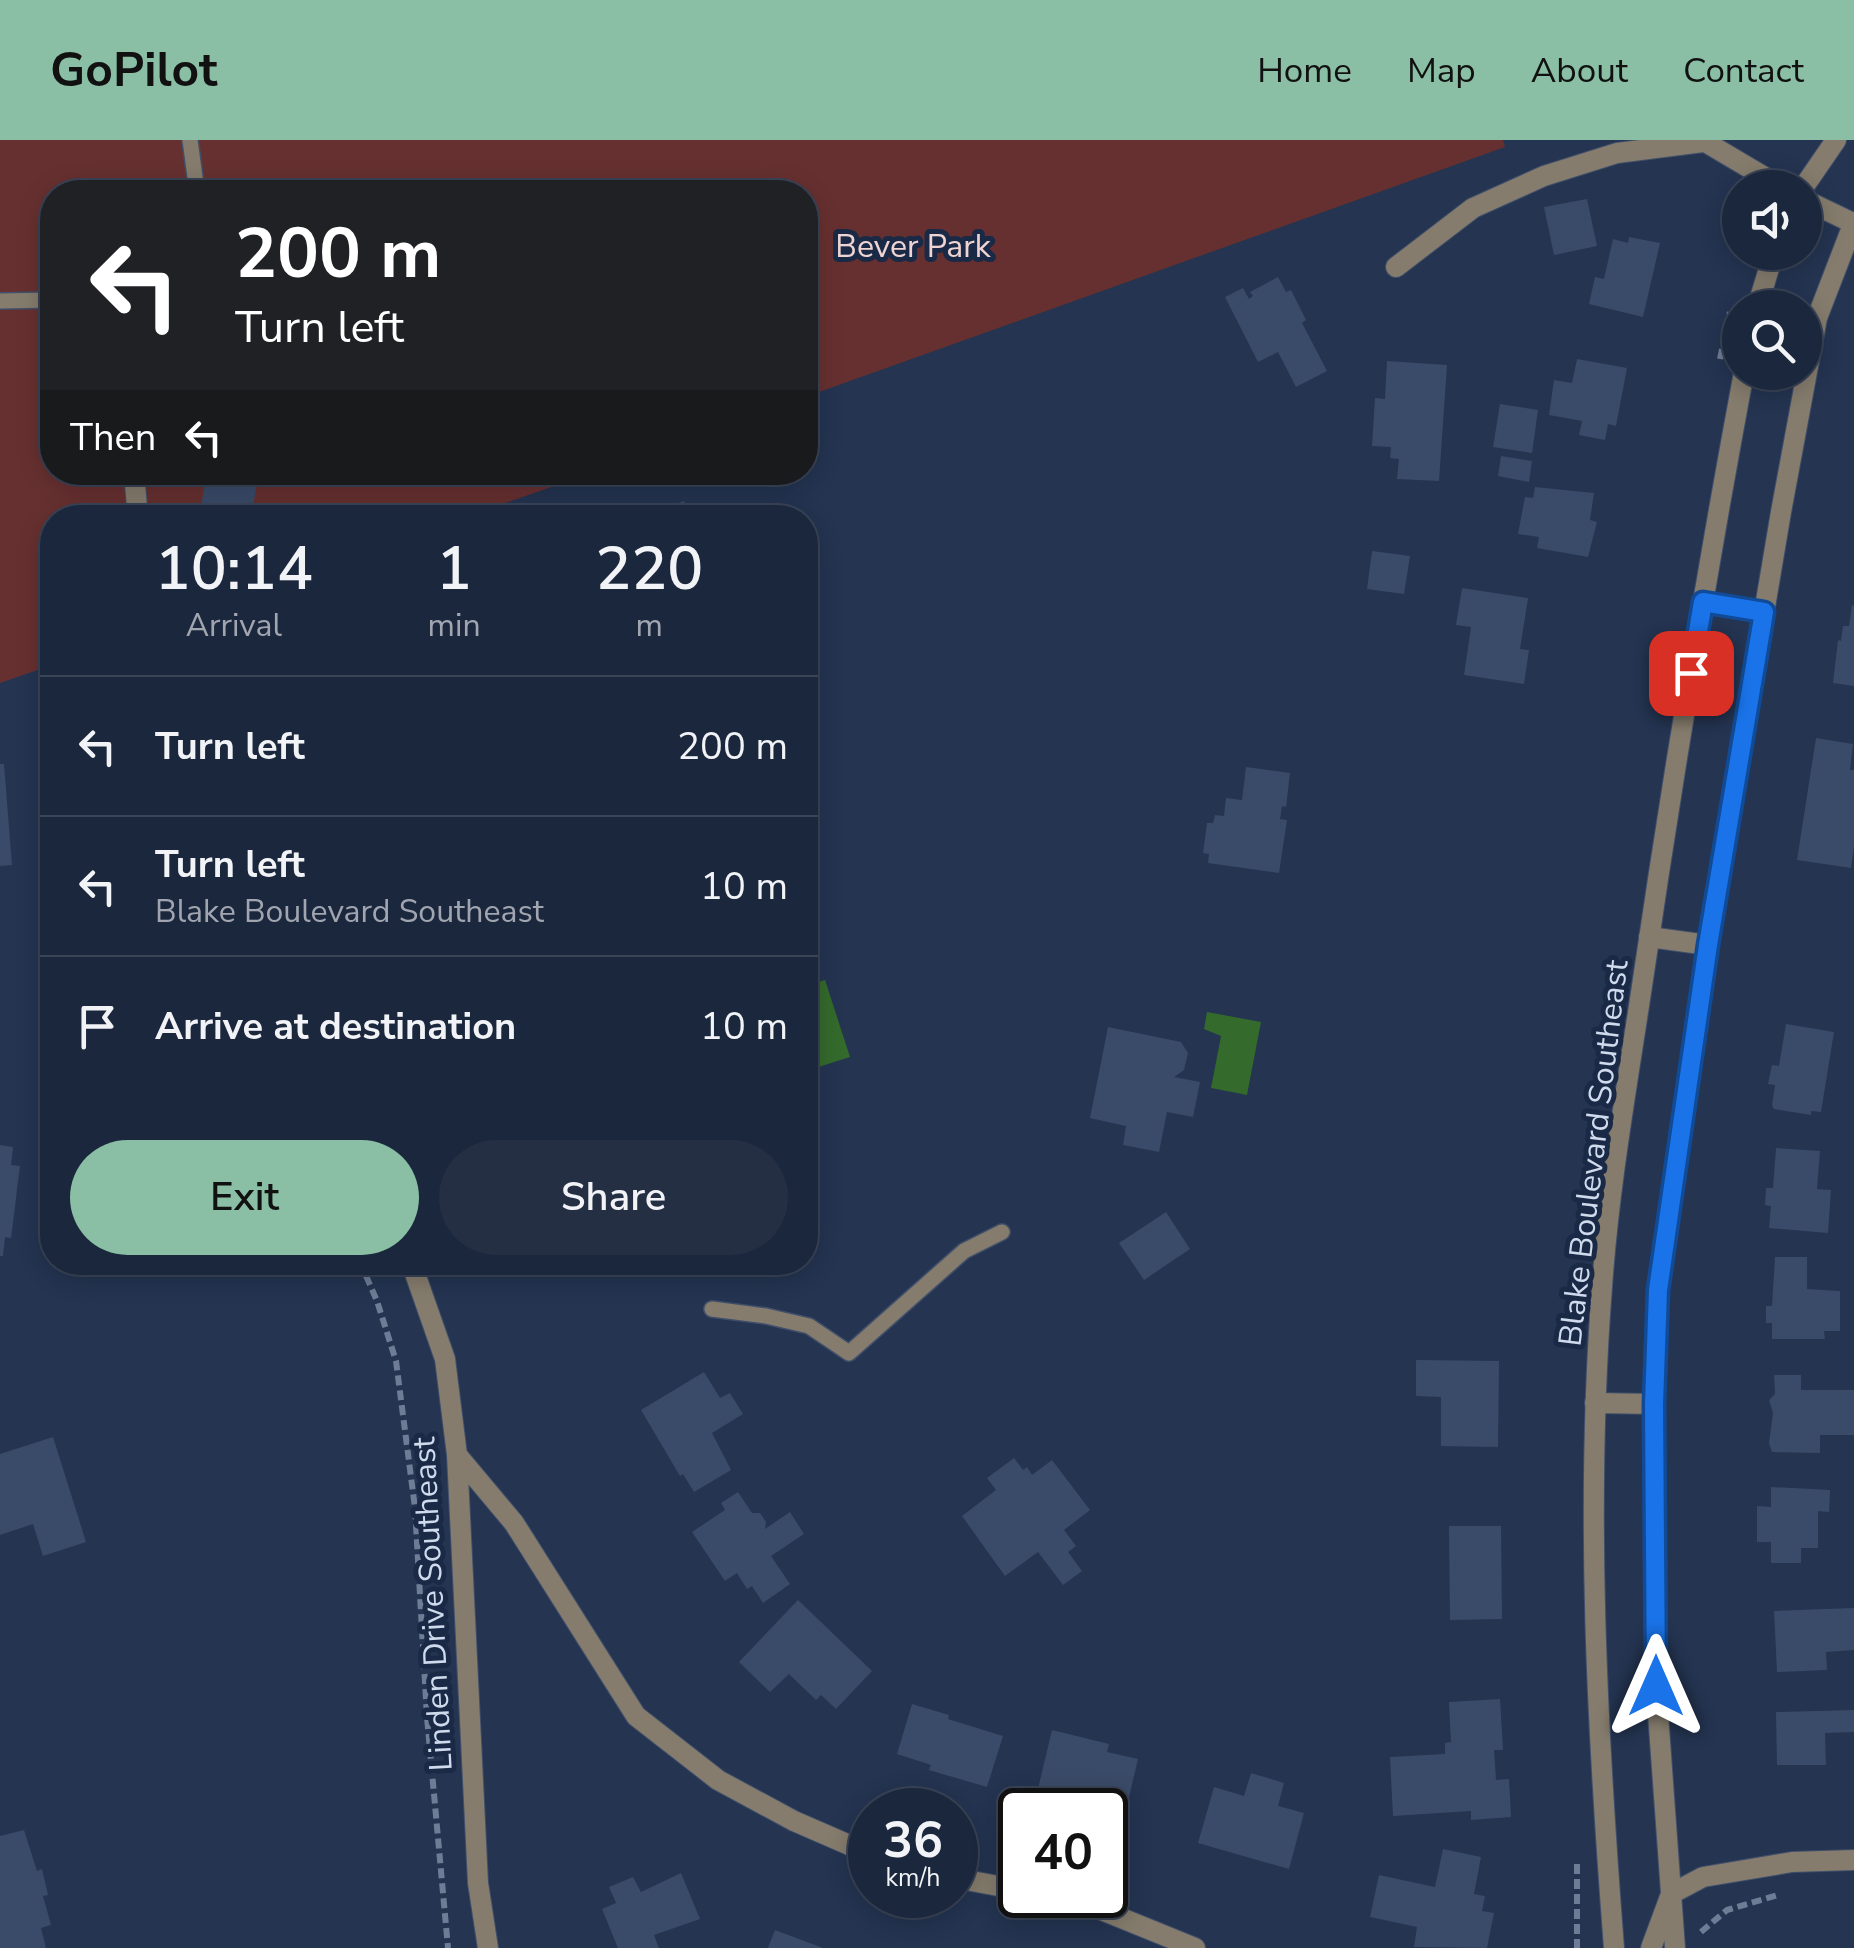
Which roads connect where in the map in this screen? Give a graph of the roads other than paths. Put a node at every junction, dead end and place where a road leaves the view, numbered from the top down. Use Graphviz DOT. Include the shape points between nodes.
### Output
graph roads {
  1 [pos="190,140"];
  2 [pos="1836,140"];
  3 [pos="1703,141"];
  4 [pos="1752,170"];
  5 [pos="1815,170"];
  6 [pos="195,180"];
  7 [pos="1822,208"];
  8 [pos="1854,223"];
  9 [pos="1396,267"];
  10 [pos="40,300"];
  11 [pos="0,301"];
  12 [pos="1741,390"];
  13 [pos="1703,602"];
  14 [pos="1764,612"];
  15 [pos="1649,937"];
  16 [pos="1708,945"];
  17 [pos="1002,1232"];
  18 [pos="415,1275"];
  19 [pos="712,1309"];
  20 [pos="1595,1403"];
  21 [pos="1654,1404"];
  22 [pos="456,1455"];
  23 [pos="848,1844"];
  24 [pos="1854,1860"];
  25 [pos="1671,1894"];
  26 [pos="1121,1918"];
  27 [pos="1683,1943"];
  28 [pos="488,1948"];
  29 [pos="1195,1948"];
  30 [pos="1614,1948"];
  31 [pos="1651,1948"];
  1 -- 6 [label="lane"];
  2 -- 5 [label="street"];
  3 -- 4 [label="street"];
  3 -- 9 [label="street" via="1617,152 1544,176 1474,208"];
  7 -- 8 [label="street"];
  8 -- 14 [label="street" via="1817,318"];
  10 -- 11 [label="lane"];
  12 -- 13 [label="street, Blake Boulevard Southeast"];
  13 -- 14 [label="street"];
  13 -- 15 [label="street, Blake Boulevard Southeast"];
  14 -- 16 [label="street"];
  15 -- 16 [label="street"];
  15 -- 20 [label="street, Blake Boulevard Southeast" via="1607,1229"];
  16 -- 21 [label="street" via="1658,1290"];
  17 -- 19 [label="lane" via="964,1251 849,1353 810,1326"];
  18 -- 22 [label="street, Linden Drive Southeast" via="444,1360"];
  20 -- 21 [label="street"];
  20 -- 30 [label="street, Blake Boulevard Southeast" via="1600,1758"];
  21 -- 25 [label="street" via="1656,1686"];
  22 -- 23 [label="street" via="514,1524 636,1716 718,1780"];
  22 -- 28 [label="street, Linden Drive Southeast" via="478,1882"];
  24 -- 25 [label="street" via="1703,1876"];
  25 -- 27 [label="street"];
  25 -- 31 [label="street"];
  26 -- 29 [label="street"];
}
